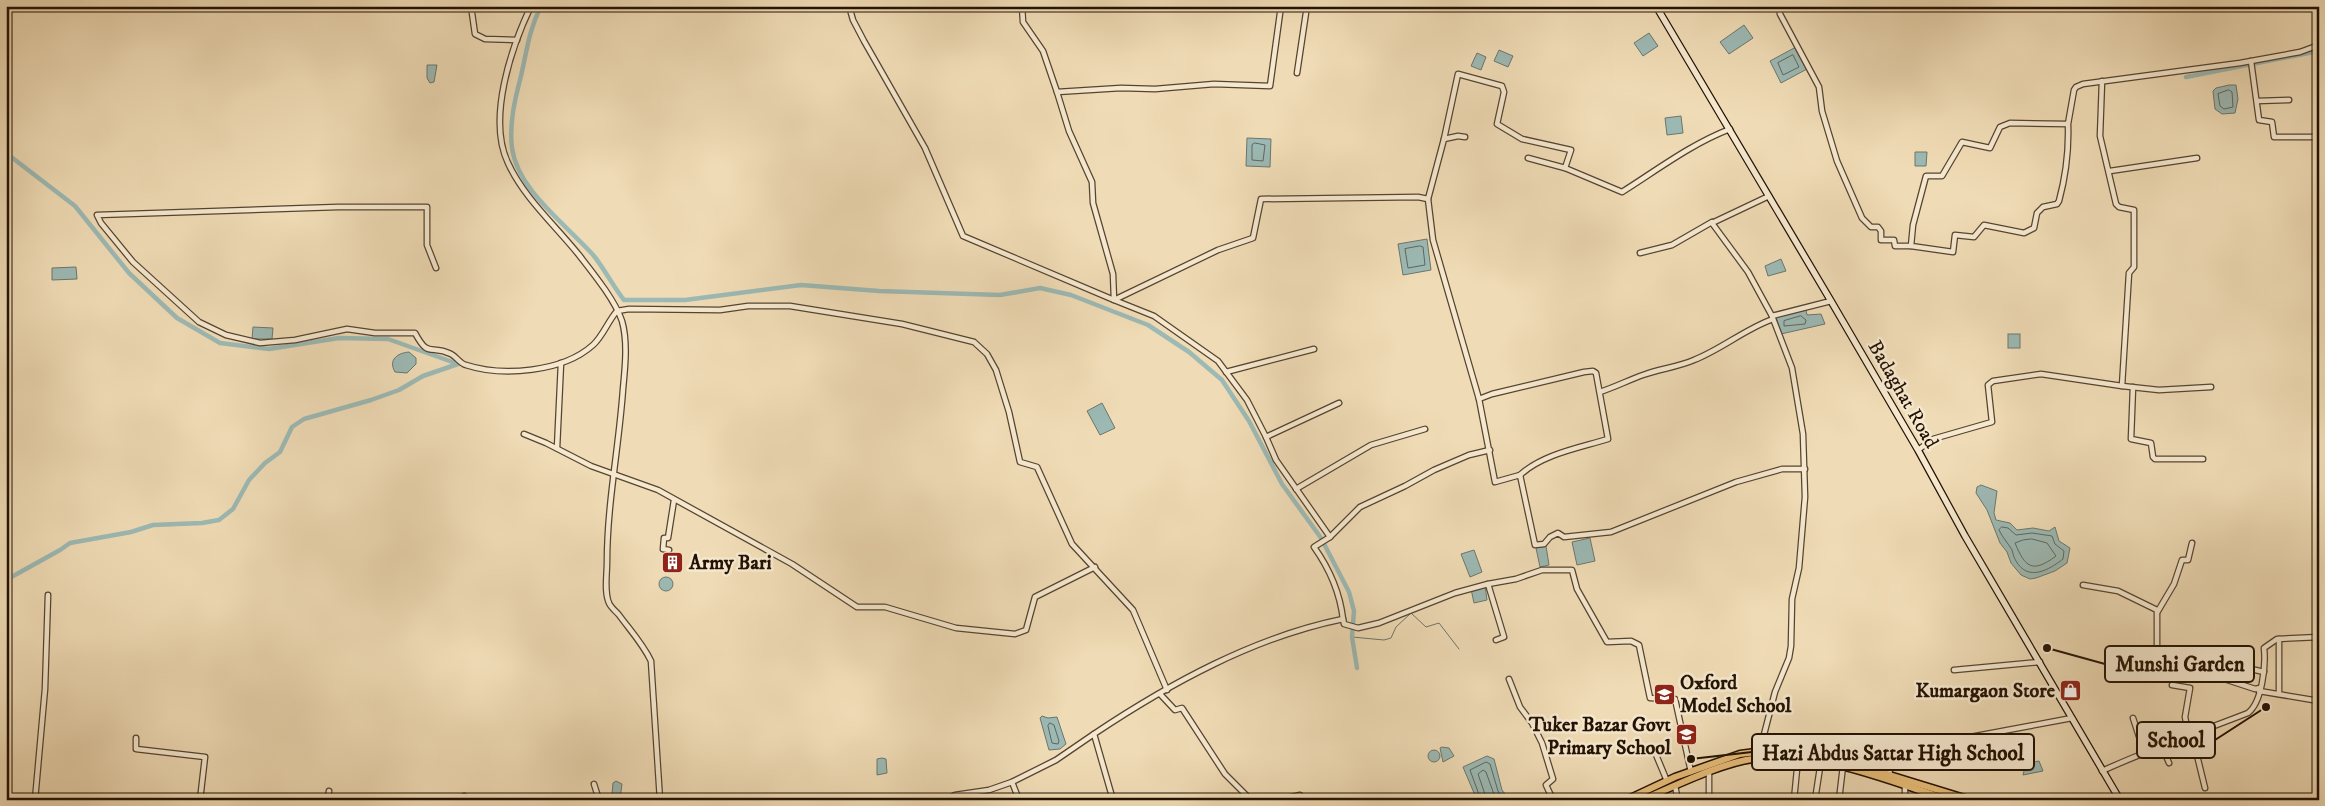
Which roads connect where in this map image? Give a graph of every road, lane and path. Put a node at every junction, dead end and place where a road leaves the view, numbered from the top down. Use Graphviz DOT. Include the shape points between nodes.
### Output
graph roads {
  1 [pos="471,6"];
  2 [pos="531,6"];
  3 [pos="849,6"];
  4 [pos="1022,6"];
  5 [pos="1281,6"];
  6 [pos="1307,6"];
  7 [pos="1656,6"];
  8 [pos="1779,6"];
  9 [pos="517,40"];
  10 [pos="2319,45"];
  11 [pos="2251,61"];
  12 [pos="1297,73"];
  13 [pos="2102,81"];
  14 [pos="1057,92"];
  15 [pos="2288,100"];
  16 [pos="2257,101"];
  17 [pos="2068,124"];
  18 [pos="1730,130"];
  19 [pos="1465,137"];
  20 [pos="2319,137"];
  21 [pos="1444,139"];
  22 [pos="1528,158"];
  23 [pos="2197,158"];
  24 [pos="1565,168"];
  25 [pos="2110,171"];
  26 [pos="1768,196"];
  27 [pos="1428,199"];
  28 [pos="1712,222"];
  29 [pos="1911,246"];
  30 [pos="1640,253"];
  31 [pos="436,268"];
  32 [pos="1114,300"];
  33 [pos="1831,301"];
  34 [pos="618,311"];
  35 [pos="1773,318"];
  36 [pos="1314,349"];
  37 [pos="561,363"];
  38 [pos="1226,372"];
  39 [pos="2122,386"];
  40 [pos="2133,387"];
  41 [pos="2211,387"];
  42 [pos="1600,392"];
  43 [pos="1479,399"];
  44 [pos="1339,403"];
  45 [pos="1424,429"];
  46 [pos="524,434"];
  47 [pos="1266,436"];
  48 [pos="557,448"];
  49 [pos="1490,450"];
  50 [pos="1918,450"];
  51 [pos="2203,459"];
  52 [pos="1805,469"];
  53 [pos="615,474"];
  54 [pos="1520,475"];
  55 [pos="1296,489"];
  56 [pos="674,500"];
  57 [pos="1328,537"];
  58 [pos="2192,543"];
  59 [pos="669,550"];
  60 [pos="1094,567"];
  61 [pos="1488,584"];
  62 [pos="2083,585"];
  63 [pos="48,595"];
  64 [pos="2158,611"];
  65 [pos="1343,619"];
  66 [pos="2319,637"];
  67 [pos="2279,639"];
  68 [pos="1496,640"];
  69 [pos="2040,662"];
  70 [pos="2234,665"];
  71 [pos="1954,670"];
  72 [pos="2264,672"];
  73 [pos="1509,680"];
  74 [pos="2172,685"];
  75 [pos="1168,690"];
  76 [pos="2259,690"];
  77 [pos="1160,694"];
  78 [pos="2279,694"];
  79 [pos="2319,701"];
  80 [pos="2072,718"];
  81 [pos="2133,718"];
  82 [pos="1094,734"];
  83 [pos="2191,735"];
  84 [pos="136,738"];
  85 [pos="1965,738"];
  86 [pos="2161,744"];
  87 [pos="1936,745"];
  88 [pos="1654,750"];
  89 [pos="1760,750"];
  90 [pos="2144,752"];
  91 [pos="1798,759"];
  92 [pos="1821,761"];
  93 [pos="2169,762"];
  94 [pos="1844,766"];
  95 [pos="2102,771"];
  96 [pos="1691,772"];
  97 [pos="1709,773"];
  98 [pos="1889,774"];
  99 [pos="1667,780"];
  100 [pos="1012,782"];
  101 [pos="594,784"];
  102 [pos="1675,786"];
  103 [pos="1905,786"];
  104 [pos="2205,788"];
  105 [pos="328,791"];
  106 [pos="35,800"];
  107 [pos="200,800"];
  108 [pos="328,800"];
  109 [pos="599,800"];
  110 [pos="660,800"];
  111 [pos="948,800"];
  112 [pos="1019,800"];
  113 [pos="1113,800"];
  114 [pos="1251,800"];
  115 [pos="1280,800"];
  116 [pos="1301,800"];
  117 [pos="1553,800"];
  118 [pos="1626,800"];
  119 [pos="1642,800"];
  120 [pos="1678,800"];
  121 [pos="1709,800"];
  122 [pos="1794,800"];
  123 [pos="1815,800"];
  124 [pos="1839,800"];
  125 [pos="1906,800"];
  126 [pos="1949,800"];
  127 [pos="1972,800"];
  128 [pos="2120,800"];
  1 -- 9 [label="street" via="475,34 485,39"];
  2 -- 9 [label="street"];
  3 -- 32 [label="street" via="864,41 925,148 963,236"];
  4 -- 14 [label="street" via="1023,22 1042,51"];
  5 -- 14 [label="street" via="1270,86 1214,84"];
  6 -- 12 [label="street"];
  7 -- 18 [label="main road, Badaghat Road"];
  8 -- 29 [label="street" via="1780,14 1819,87 1822,111 1837,161 1862,218 1871,227 1878,227 1881,240 1894,240 1895,246"];
  9 -- 34 [label="street" via="500,114 500,140 508,163 542,214 593,272"];
  10 -- 13 [label="street" via="2300,52 2240,63"];
  11 -- 16 [label="street"];
  13 -- 17 [label="street" via="2076,87"];
  13 -- 25 [label="street" via="2100,136"];
  14 -- 32 [label="street" via="1069,131 1092,182 1093,202 1113,274"];
  15 -- 16 [label="street"];
  16 -- 20 [label="street" via="2259,120 2272,122 2274,137"];
  17 -- 29 [label="street" via="2010,123 2000,127 1990,148 1962,142 1942,176 1926,176"];
  17 -- 29 [label="street" via="2069,152 2059,201 2042,207 2034,228 2024,233 1984,225 1974,237 1955,235 1953,252"];
  18 -- 24 [label="street" via="1686,150 1622,192"];
  18 -- 26 [label="main road, Badaghat Road"];
  19 -- 21 [label="street"];
  21 -- 24 [label="street" via="1458,74 1502,86 1504,92 1497,124 1522,139 1571,150"];
  21 -- 27 [label="street"];
  22 -- 24 [label="street"];
  23 -- 25 [label="street"];
  25 -- 39 [label="street" via="2116,204 2134,210 2134,267 2129,273"];
  26 -- 28 [label="street"];
  26 -- 33 [label="main road, Badaghat Road"];
  27 -- 32 [label="street" via="1261,199 1253,238 1203,257"];
  27 -- 43 [label="street" via="1433,240"];
  28 -- 30 [label="street" via="1672,245"];
  28 -- 35 [label="street" via="1748,272"];
  31 -- 37 [label="street" via="427,245 427,207 97,215 133,262 199,322 226,335 260,343 295,340 347,329 415,333 427,350 448,353 466,366 520,372"];
  32 -- 38 [label="street" via="1154,316 1218,361"];
  33 -- 35 [label="street"];
  33 -- 50 [label="main road, Badaghat Road"];
  34 -- 37 [label="street" via="595,344"];
  34 -- 53 [label="street" via="626,360"];
  34 -- 60 [label="street" via="790,306 902,324 974,342 987,354 996,370 1020,462 1037,467 1072,544"];
  35 -- 42 [label="street" via="1694,360"];
  35 -- 52 [label="street" via="1792,368"];
  36 -- 38 [label="street"];
  37 -- 48 [label="street"];
  38 -- 47 [label="street" via="1247,400"];
  39 -- 40 [label="street"];
  39 -- 50 [label="street" via="2041,374 1993,381 1988,385 1992,422 1933,439"];
  40 -- 41 [label="street" via="2159,390"];
  40 -- 51 [label="street" via="2131,439 2152,443 2155,459"];
  42 -- 43 [label="street" via="1596,373 1592,371"];
  42 -- 54 [label="street" via="1608,439 1550,457"];
  43 -- 49 [label="street"];
  44 -- 47 [label="street"];
  45 -- 55 [label="street" via="1371,444"];
  46 -- 48 [label="street"];
  47 -- 55 [label="street" via="1276,460"];
  48 -- 53 [label="street" via="591,466"];
  49 -- 54 [label="street" via="1495,482"];
  49 -- 57 [label="street" via="1468,455 1360,507"];
  50 -- 69 [label="main road, Badaghat Road"];
  52 -- 54 [label="street" via="1782,469 1736,482 1611,532 1564,537 1558,533 1536,546"];
  52 -- 89 [label="street" via="1801,552 1792,599 1791,646 1774,692"];
  53 -- 56 [label="street" via="658,490"];
  53 -- 110 [label="street" via="607,540 607,589 610,604 651,661"];
  55 -- 57 [label="street"];
  56 -- 59 [label="street" via="668,538 664,538 663,549"];
  56 -- 60 [label="street" via="792,564 857,607 885,607 966,629 1015,634 1026,630 1035,597"];
  57 -- 65 [label="street" via="1315,546 1340,598"];
  58 -- 64 [label="street" via="2188,560 2182,560 2174,584"];
  60 -- 75 [label="street" via="1132,610"];
  61 -- 65 [label="street" via="1358,628 1344,624"];
  61 -- 68 [label="street" via="1504,637"];
  61 -- 96 [label="street" via="1542,570 1572,570 1577,589 1607,642 1631,641 1639,645 1650,698 1675,699"];
  62 -- 64 [label="street" via="2118,591"];
  63 -- 106 [label="street" via="46,689"];
  64 -- 76 [label="street" via="2157,657"];
  65 -- 75 [label="street" via="1279,636"];
  66 -- 67 [label="street"];
  67 -- 72 [label="street" via="2264,648"];
  67 -- 78 [label="street"];
  69 -- 71 [label="street"];
  69 -- 80 [label="main road, Badaghat Road"];
  70 -- 72 [label="street"];
  72 -- 76 [label="street"];
  73 -- 117 [label="street" via="1520,707 1542,744 1553,779 1546,785"];
  74 -- 83 [label="street" via="2190,688 2185,717"];
  75 -- 77 [label="street"];
  76 -- 78 [label="street"];
  76 -- 83 [label="street" via="2254,708 2248,713"];
  77 -- 82 [label="street"];
  77 -- 114 [label="street" via="1175,710 1182,708 1225,774"];
  78 -- 79 [label="street"];
  80 -- 85 [label="street"];
  80 -- 95 [label="main road, Badaghat Road"];
  81 -- 90 [label="street"];
  82 -- 100 [label="street" via="1056,760"];
  82 -- 113 [label="street"];
  83 -- 86 [label="street"];
  83 -- 104 [label="street"];
  84 -- 107 [label="street" via="136,749 205,757"];
  86 -- 90 [label="street"];
  86 -- 93 [label="street"];
  87 -- 98 [label="street" via="1895,745"];
  88 -- 99 [label="street"];
  89 -- 96 [label="main road"];
  89 -- 98 [label="main road" via="1824,755"];
  90 -- 95 [label="street"];
  91 -- 92 [label="main road"];
  91 -- 97 [label="main road" via="1752,759"];
  91 -- 122 [label="street"];
  92 -- 94 [label="main road"];
  92 -- 123 [label="street"];
  94 -- 103 [label="main road"];
  94 -- 124 [label="street"];
  95 -- 128 [label="main road, Badaghat Road"];
  96 -- 99 [label="main road"];
  97 -- 102 [label="main road"];
  97 -- 121 [label="street"];
  98 -- 127 [label="main road"];
  99 -- 118 [label="main road"];
  100 -- 111 [label="street"];
  100 -- 112 [label="street"];
  101 -- 109 [label="street"];
  102 -- 119 [label="main road"];
  102 -- 120 [label="street"];
  103 -- 125 [label="street"];
  103 -- 126 [label="main road"];
  105 -- 108 [label="street"];
  115 -- 116 [label="street" via="1300,795"];
}
